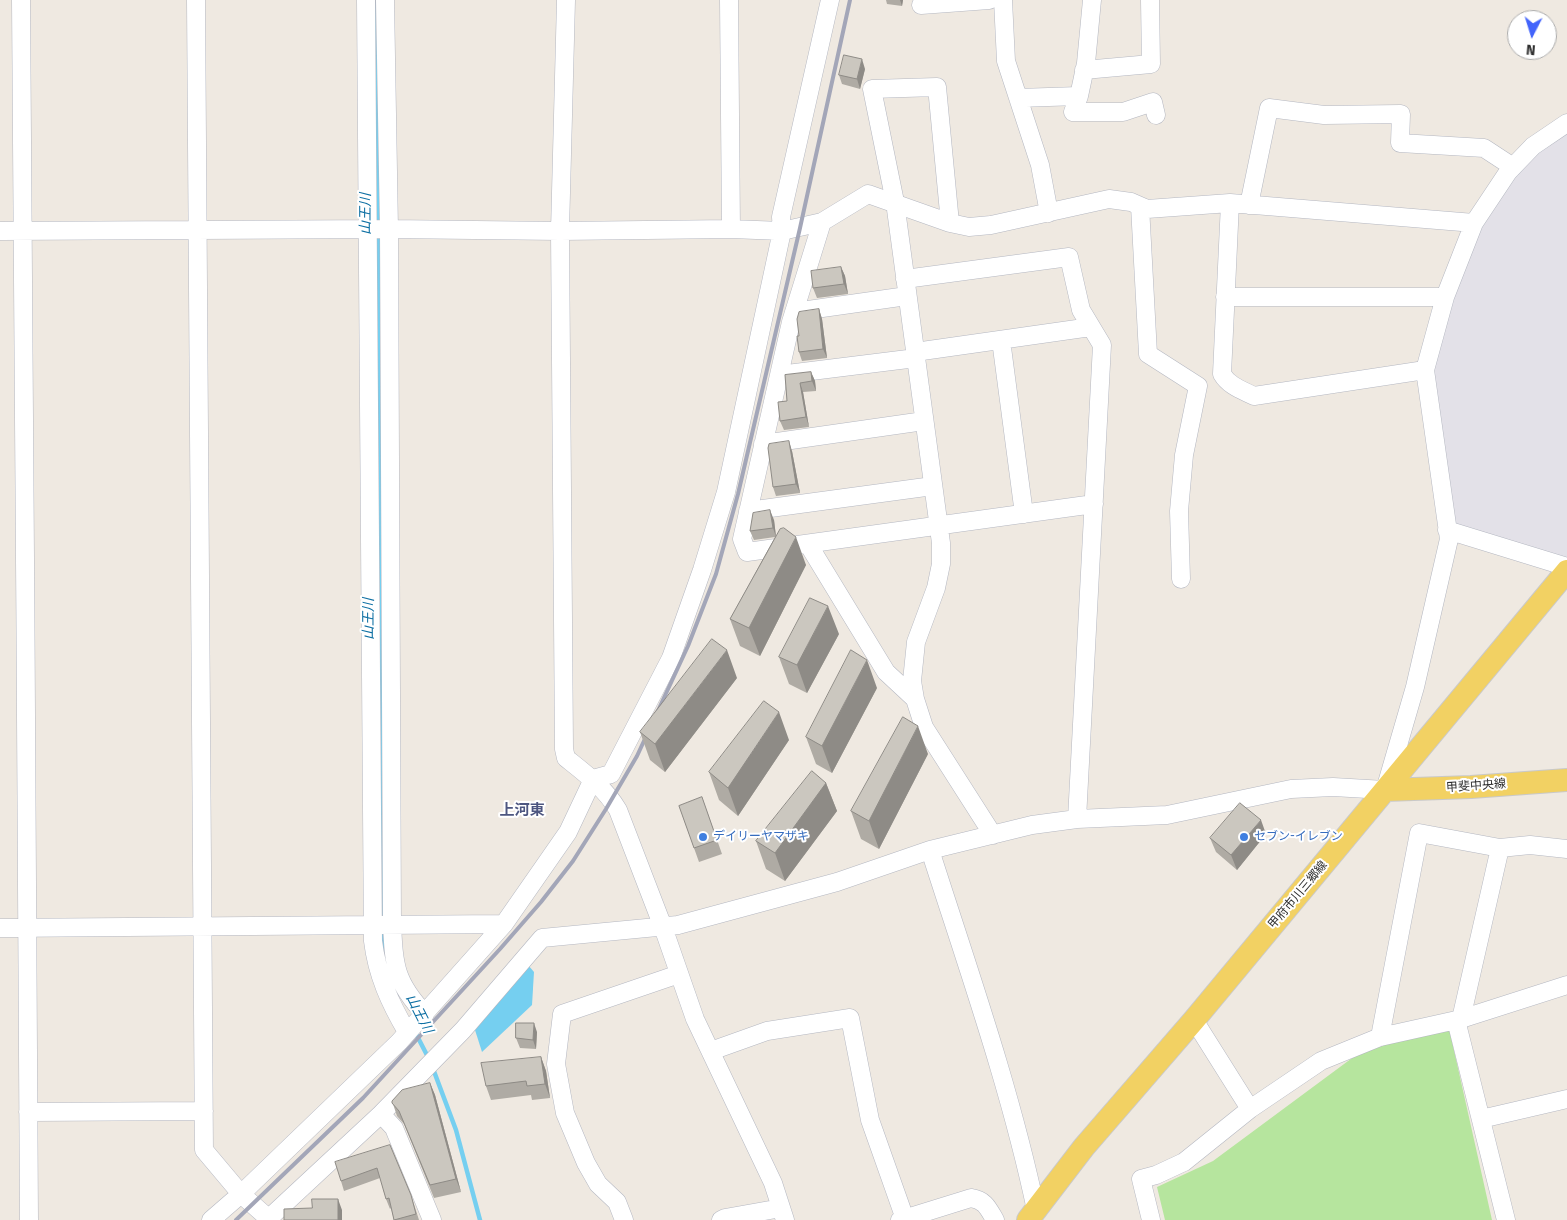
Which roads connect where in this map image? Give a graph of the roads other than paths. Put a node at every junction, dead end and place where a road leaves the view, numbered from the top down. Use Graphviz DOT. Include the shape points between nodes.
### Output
graph roads {
  1 [pos="21,0"];
  2 [pos="196,0"];
  3 [pos="366,0"];
  4 [pos="385,0"];
  5 [pos="566,0"];
  6 [pos="729,0"];
  7 [pos="830,0"];
  8 [pos="989,0"];
  9 [pos="1003,0"];
  10 [pos="1092,0"];
  11 [pos="1150,0"];
  12 [pos="921,5"];
  13 [pos="1084,70"];
  14 [pos="1079,96"];
  15 [pos="1018,98"];
  16 [pos="1156,115"];
  17 [pos="1567,123"];
  18 [pos="1513,166"];
  19 [pos="895,202"];
  20 [pos="1230,204"];
  21 [pos="1250,205"];
  22 [pos="1140,206"];
  23 [pos="1050,212"];
  24 [pos="822,222"];
  25 [pos="950,223"];
  26 [pos="1474,223"];
  27 [pos="731,229"];
  28 [pos="24,230"];
  29 [pos="378,230"];
  30 [pos="0,231"];
  31 [pos="199,231"];
  32 [pos="560,231"];
  33 [pos="782,232"];
  34 [pos="906,287"];
  35 [pos="1225,297"];
  36 [pos="1445,297"];
  37 [pos="794,312"];
  38 [pos="1091,327"];
  39 [pos="1001,340"];
  40 [pos="915,355"];
  41 [pos="1425,370"];
  42 [pos="1222,374"];
  43 [pos="779,375"];
  44 [pos="1198,386"];
  45 [pos="924,421"];
  46 [pos="763,444"];
  47 [pos="933,486"];
  48 [pos="1094,504"];
  49 [pos="748,511"];
  50 [pos="1024,514"];
  51 [pos="938,526"];
  52 [pos="1447,530"];
  53 [pos="808,544"];
  54 [pos="1567,567"];
  55 [pos="1567,571"];
  56 [pos="1181,579"];
  57 [pos="914,700"];
  58 [pos="593,780"];
  59 [pos="1567,780"];
  60 [pos="1384,790"];
  61 [pos="1077,819"];
  62 [pos="994,835"];
  63 [pos="1500,848"];
  64 [pos="1567,849"];
  65 [pos="930,850"];
  66 [pos="374,924"];
  67 [pos="392,924"];
  68 [pos="504,924"];
  69 [pos="203,926"];
  70 [pos="26,927"];
  71 [pos="663,927"];
  72 [pos="0,928"];
  73 [pos="679,974"];
  74 [pos="1567,985"];
  75 [pos="1459,1019"];
  76 [pos="1194,1020"];
  77 [pos="415,1024"];
  78 [pos="1380,1037"];
  79 [pos="711,1051"];
  80 [pos="1567,1099"];
  81 [pos="1250,1109"];
  82 [pos="204,1111"];
  83 [pos="28,1112"];
  84 [pos="381,1114"];
  85 [pos="1481,1119"];
  86 [pos="241,1194"];
  87 [pos="783,1214"];
  88 [pos="1036,1216"];
  89 [pos="267,1219"];
  90 [pos="902,1219"];
  91 [pos="29,1220"];
  92 [pos="211,1220"];
  93 [pos="432,1220"];
  94 [pos="624,1220"];
  95 [pos="721,1220"];
  96 [pos="995,1220"];
  97 [pos="1151,1220"];
  98 [pos="1506,1220"];
  1 -- 28 [label="street"];
  2 -- 31 [label="street"];
  3 -- 29 [label="street"];
  4 -- 29 [label="street"];
  5 -- 32 [label="street"];
  6 -- 27 [label="street"];
  7 -- 33 [label="street" via="781,218"];
  8 -- 12 [label="street"];
  9 -- 15 [label="street" via="1006,61"];
  10 -- 13 [label="street"];
  11 -- 13 [label="street" via="1151,64"];
  13 -- 14 [label="street"];
  14 -- 15 [label="street"];
  14 -- 16 [label="street" via="1073,112 1123,112 1153,102"];
  15 -- 23 [label="street" via="1040,165"];
  17 -- 18 [label="street" via="1533,146"];
  18 -- 21 [label="street" via="1484,148 1400,143 1401,114 1324,116 1269,108"];
  18 -- 26 [label="street"];
  19 -- 24 [label="street" via="868,194"];
  19 -- 25 [label="street"];
  19 -- 25 [label="street" via="872,89 937,87"];
  19 -- 34 [label="street"];
  20 -- 21 [label="street"];
  20 -- 22 [label="street" via="1147,209"];
  20 -- 35 [label="street"];
  21 -- 26 [label="street"];
  22 -- 23 [label="street" via="1109,199"];
  22 -- 44 [label="street" via="1148,354"];
  23 -- 25 [label="street" via="991,225 969,227"];
  24 -- 33 [label="street"];
  24 -- 37 [label="street"];
  26 -- 36 [label="street"];
  27 -- 32 [label="street"];
  27 -- 33 [label="street"];
  28 -- 30 [label="street"];
  28 -- 31 [label="street"];
  28 -- 70 [label="street"];
  29 -- 31 [label="street"];
  29 -- 32 [label="street"];
  29 -- 66 [label="street"];
  29 -- 67 [label="street"];
  31 -- 69 [label="street"];
  32 -- 58 [label="street" via="564,748 566,758"];
  33 -- 58 [label="street" via="726,492 672,658 611,774"];
  34 -- 37 [label="street"];
  34 -- 38 [label="street" via="1069,257 1080,310"];
  34 -- 40 [label="street"];
  35 -- 36 [label="street"];
  35 -- 42 [label="street"];
  36 -- 41 [label="street"];
  37 -- 43 [label="street"];
  38 -- 39 [label="street"];
  38 -- 48 [label="street" via="1102,345"];
  39 -- 40 [label="street"];
  39 -- 50 [label="street"];
  40 -- 43 [label="street"];
  40 -- 45 [label="street"];
  41 -- 42 [label="street" via="1254,396 1226,381"];
  41 -- 52 [label="street"];
  42 -- 44 [label="street"];
  43 -- 46 [label="street"];
  44 -- 56 [label="street" via="1184,454 1179,511"];
  45 -- 46 [label="street"];
  45 -- 47 [label="street"];
  46 -- 49 [label="street"];
  47 -- 49 [label="street"];
  47 -- 51 [label="street"];
  48 -- 50 [label="street"];
  48 -- 61 [label="street"];
  49 -- 53 [label="street" via="742,539 747,552"];
  50 -- 51 [label="street"];
  51 -- 53 [label="street"];
  51 -- 57 [label="street" via="941,564 936,588 916,642 912,680"];
  52 -- 54 [label="street"];
  52 -- 60 [label="street" via="1449,539 1415,687"];
  53 -- 57 [label="street" via="886,672"];
  55 -- 60 [label="main road, 甲府市川三郷線"];
  57 -- 62 [label="street" via="924,727"];
  58 -- 68 [label="street" via="568,832"];
  58 -- 71 [label="street" via="618,810"];
  59 -- 60 [label="main road, 甲斐中央線" via="1472,788"];
  60 -- 61 [label="street" via="1290,789 1166,815"];
  60 -- 76 [label="main road, 甲府市川三郷線"];
  61 -- 62 [label="street" via="1032,825"];
  62 -- 65 [label="street"];
  63 -- 64 [label="street" via="1530,845"];
  63 -- 75 [label="street"];
  63 -- 78 [label="street" via="1419,832"];
  65 -- 71 [label="street" via="837,882"];
  65 -- 88 [label="street" via="1026,1162"];
  66 -- 67 [label="street"];
  66 -- 69 [label="street"];
  66 -- 77 [label="street" via="375,954 391,1005"];
  67 -- 68 [label="street"];
  67 -- 77 [label="street" via="394,960 411,999"];
  68 -- 77 [label="street"];
  69 -- 70 [label="street"];
  69 -- 82 [label="street"];
  70 -- 72 [label="street"];
  70 -- 83 [label="street"];
  71 -- 73 [label="street"];
  71 -- 84 [label="street" via="542,938 463,1030"];
  73 -- 79 [label="street"];
  73 -- 94 [label="street" via="562,1014 556,1064 565,1113 586,1163 598,1184 617,1202"];
  74 -- 75 [label="street"];
  75 -- 78 [label="street"];
  75 -- 85 [label="street"];
  76 -- 81 [label="street"];
  76 -- 88 [label="main road, 甲府市川三郷線" via="1084,1147"];
  77 -- 86 [label="street"];
  78 -- 81 [label="street" via="1321,1061"];
  79 -- 87 [label="street" via="770,1176"];
  79 -- 90 [label="street" via="767,1032 850,1018 870,1120"];
  80 -- 85 [label="street"];
  81 -- 97 [label="street" via="1184,1162 1141,1179"];
  82 -- 83 [label="street"];
  82 -- 86 [label="street" via="204,1150"];
  83 -- 91 [label="street"];
  84 -- 89 [label="street"];
  84 -- 93 [label="street" via="394,1128"];
  85 -- 98 [label="street"];
  86 -- 89 [label="street"];
  86 -- 92 [label="street"];
  87 -- 95 [label="street"];
  90 -- 96 [label="street" via="971,1198 979,1199 988,1207"];
}
